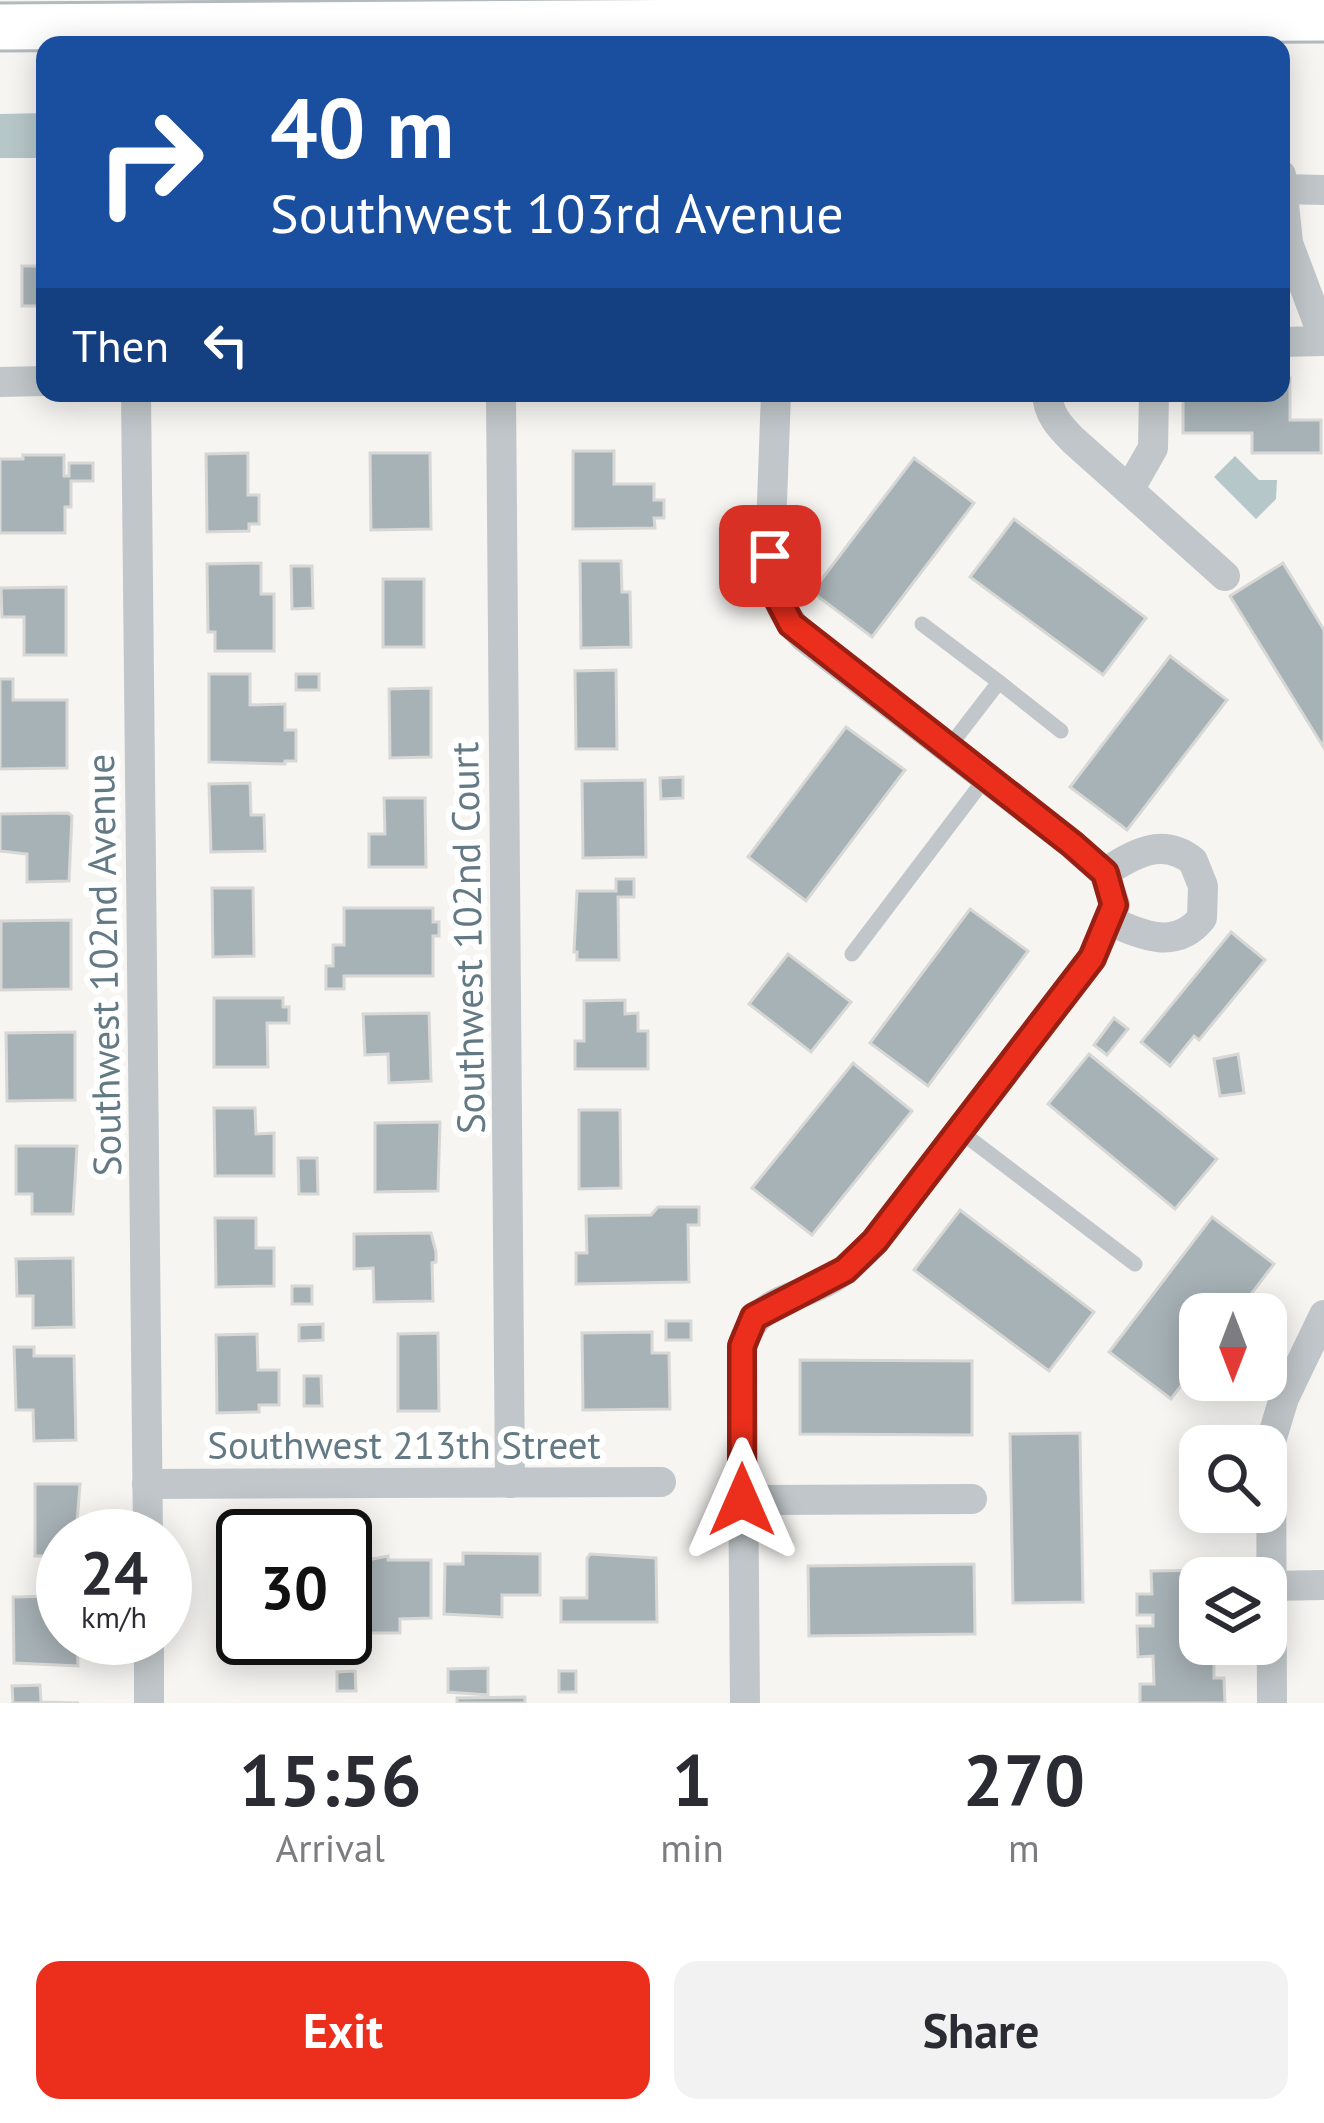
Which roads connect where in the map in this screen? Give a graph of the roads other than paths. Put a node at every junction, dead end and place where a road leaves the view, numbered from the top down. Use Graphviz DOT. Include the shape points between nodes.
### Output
graph roads {
  1 [pos="1324,18"];
  2 [pos="1276,21"];
  3 [pos="839,22"];
  4 [pos="0,27"];
  5 [pos="1290,189"];
  6 [pos="1324,190"];
  7 [pos="1290,248"];
  8 [pos="1324,340"];
  9 [pos="1290,342"];
  10 [pos="36,381"];
  11 [pos="0,382"];
  12 [pos="136,402"];
  13 [pos="502,402"];
  14 [pos="776,402"];
  15 [pos="1047,402"];
  16 [pos="1154,402"];
  17 [pos="1130,490"];
  18 [pos="1225,576"];
  19 [pos="922,624"];
  20 [pos="999,682"];
  21 [pos="1061,731"];
  22 [pos="949,747"];
  23 [pos="987,776"];
  24 [pos="1105,873"];
  25 [pos="1110,921"];
  26 [pos="851,954"];
  27 [pos="961,1132"];
  28 [pos="1135,1264"];
  29 [pos="1324,1315"];
  30 [pos="661,1482"];
  31 [pos="510,1483"];
  32 [pos="147,1484"];
  33 [pos="972,1499"];
  34 [pos="742,1500"];
  35 [pos="147,1509"];
  36 [pos="1270,1557"];
  37 [pos="1324,1585"];
  38 [pos="1287,1586"];
  39 [pos="149,1665"];
  40 [pos="1272,1665"];
  41 [pos="149,1703"];
  42 [pos="745,1703"];
  43 [pos="1273,1703"];
  1 -- 2 [label="main road"];
  2 -- 3 [label="main road"];
  3 -- 4 [label="main road"];
  5 -- 6 [label="street"];
  7 -- 8 [label="street"];
  8 -- 9 [label="street"];
  10 -- 11 [label="street"];
  12 -- 32 [label="street, Southwest 102nd Avenue"];
  13 -- 31 [label="street, Southwest 102nd Court"];
  14 -- 22 [label="street" via="771,576 780,608 804,637"];
  15 -- 17 [label="street" via="1055,422"];
  16 -- 17 [label="street" via="1153,448"];
  17 -- 18 [label="street"];
  19 -- 20 [label="lane"];
  20 -- 21 [label="lane"];
  20 -- 22 [label="lane"];
  22 -- 23 [label="street"];
  23 -- 24 [label="street"];
  23 -- 26 [label="lane"];
  24 -- 25 [label="street" via="1114,894"];
  24 -- 25 [label="street" via="1142,851 1171,849 1193,861 1203,886 1202,918 1183,935 1152,938"];
  25 -- 27 [label="street" via="1092,958"];
  27 -- 28 [label="lane"];
  27 -- 34 [label="street" via="845,1270 754,1317 742,1346"];
  29 -- 36 [label="street" via="1271,1442"];
  30 -- 31 [label="street, Southwest 213th Street"];
  31 -- 32 [label="street, Southwest 213th Street"];
  32 -- 35 [label="street, Southwest 102nd Avenue"];
  33 -- 34 [label="street"];
  34 -- 42 [label="street"];
  37 -- 38 [label="street"];
  39 -- 41 [label="street"];
  40 -- 43 [label="street"];
}
